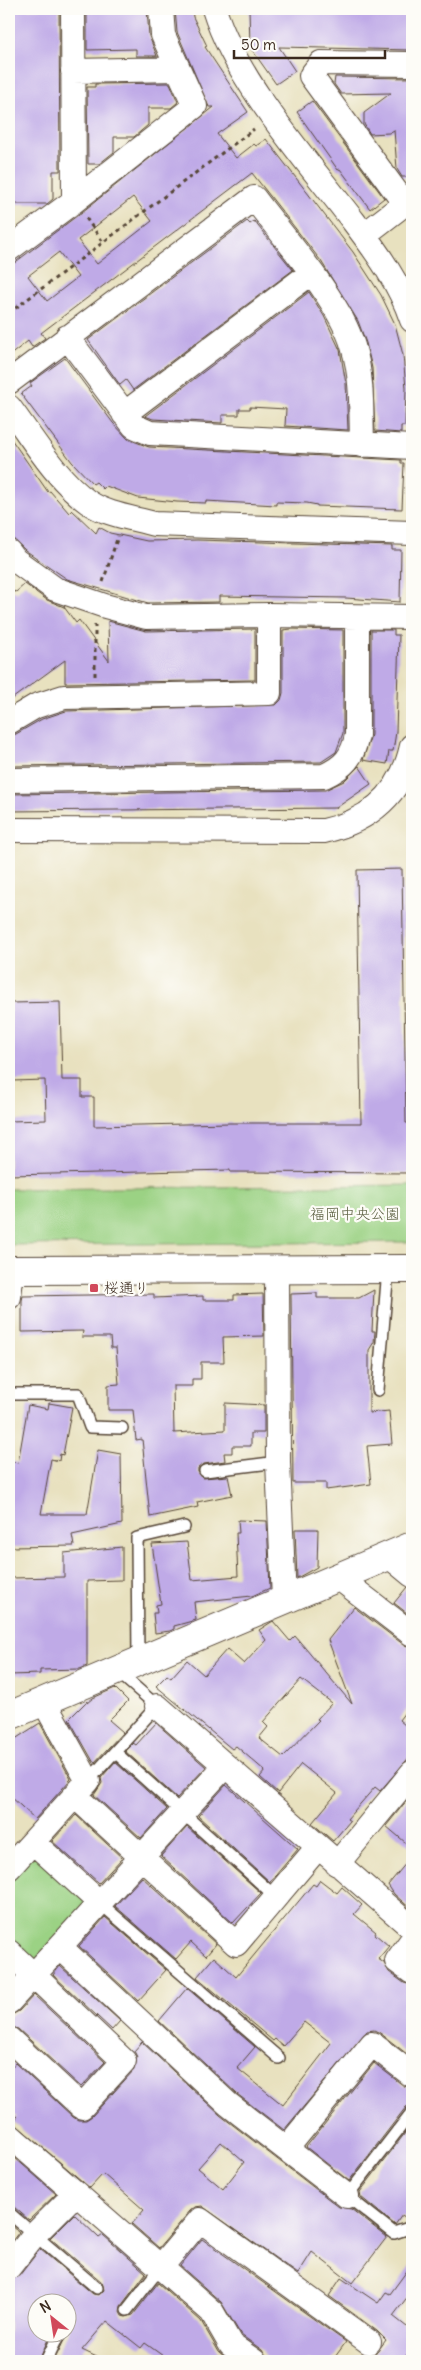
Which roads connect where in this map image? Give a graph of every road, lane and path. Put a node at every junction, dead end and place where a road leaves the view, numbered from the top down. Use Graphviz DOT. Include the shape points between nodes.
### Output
graph roads {
  1 [pos="73,9"];
  2 [pos="161,9"];
  3 [pos="214,9"];
  4 [pos="412,64"];
  5 [pos="178,69"];
  6 [pos="73,71"];
  7 [pos="272,115"];
  8 [pos="74,201"];
  9 [pos="408,201"];
  10 [pos="364,235"];
  11 [pos="103,242"];
  12 [pos="9,249"];
  13 [pos="311,273"];
  14 [pos="9,313"];
  15 [pos="412,320"];
  16 [pos="67,337"];
  17 [pos="9,382"];
  18 [pos="9,407"];
  19 [pos="124,414"];
  20 [pos="362,445"];
  21 [pos="412,447"];
  22 [pos="412,533"];
  23 [pos="9,552"];
  24 [pos="269,615"];
  25 [pos="357,617"];
  26 [pos="412,618"];
  27 [pos="9,722"];
  28 [pos="412,746"];
  29 [pos="9,780"];
  30 [pos="9,830"];
  31 [pos="277,1269"];
  32 [pos="400,1269"];
  33 [pos="10,1270"];
  34 [pos="9,1297"];
  35 [pos="378,1390"];
  36 [pos="9,1394"];
  37 [pos="122,1428"];
  38 [pos="278,1462"];
  39 [pos="205,1472"];
  40 [pos="184,1527"];
  41 [pos="400,1551"];
  42 [pos="412,1575"];
  43 [pos="339,1578"];
  44 [pos="284,1600"];
  45 [pos="412,1634"];
  46 [pos="127,1666"];
  47 [pos="44,1702"];
  48 [pos="157,1706"];
  49 [pos="9,1716"];
  50 [pos="115,1752"];
  51 [pos="225,1766"];
  52 [pos="411,1778"];
  53 [pos="82,1788"];
  54 [pos="182,1814"];
  55 [pos="33,1842"];
  56 [pos="318,1847"];
  57 [pos="143,1856"];
  58 [pos="337,1864"];
  59 [pos="9,1868"];
  60 [pos="276,1897"];
  61 [pos="100,1903"];
  62 [pos="412,1928"];
  63 [pos="412,1940"];
  64 [pos="60,1946"];
  65 [pos="9,1952"];
  66 [pos="412,1972"];
  67 [pos="34,1975"];
  68 [pos="9,2002"];
  69 [pos="9,2040"];
  70 [pos="279,2058"];
  71 [pos="412,2075"];
  72 [pos="412,2112"];
  73 [pos="9,2136"];
  74 [pos="286,2149"];
  75 [pos="75,2194"];
  76 [pos="347,2196"];
  77 [pos="9,2213"];
  78 [pos="412,2227"];
  79 [pos="34,2235"];
  80 [pos="9,2267"];
  81 [pos="160,2268"];
  82 [pos="97,2288"];
  83 [pos="127,2310"];
  84 [pos="55,2342"];
  85 [pos="368,2342"];
  86 [pos="226,2353"];
  87 [pos="46,2361"];
  88 [pos="254,2361"];
  1 -- 6 [label="street"];
  2 -- 5 [label="street" via="163,35"];
  3 -- 7 [label="street" via="234,59"];
  4 -- 9 [label="street" via="321,62 311,76"];
  5 -- 6 [label="street"];
  5 -- 8 [label="street" via="195,106"];
  6 -- 8 [label="street"];
  7 -- 10 [label="street"];
  7 -- 11 [label="path"];
  8 -- 11 [label="path"];
  8 -- 12 [label="street"];
  9 -- 10 [label="street"];
  10 -- 15 [label="street" via="395,282"];
  11 -- 14 [label="path"];
  13 -- 16 [label="street" via="254,198"];
  13 -- 19 [label="street"];
  13 -- 20 [label="street" via="341,318 353,346 360,381"];
  16 -- 17 [label="street"];
  16 -- 19 [label="street"];
  18 -- 22 [label="street" via="61,476 89,502 116,514 154,524"];
  19 -- 20 [label="street" via="134,426 150,433"];
  20 -- 21 [label="street"];
  23 -- 24 [label="street" via="55,589 146,617"];
  24 -- 25 [label="street"];
  24 -- 27 [label="street" via="270,693 64,698 36,706"];
  25 -- 26 [label="street"];
  25 -- 29 [label="street" via="357,735 354,749 338,770 324,776"];
  28 -- 30 [label="street" via="409,761 390,795 357,821 324,831"];
  31 -- 32 [label="street"];
  31 -- 33 [label="street"];
  31 -- 38 [label="street"];
  32 -- 35 [label="lane"];
  33 -- 34 [label="street"];
  36 -- 37 [label="lane" via="78,1394 90,1427"];
  38 -- 39 [label="lane"];
  38 -- 44 [label="street"];
  40 -- 46 [label="lane" via="137,1538"];
  41 -- 42 [label="street"];
  41 -- 43 [label="street"];
  43 -- 44 [label="street"];
  43 -- 45 [label="street"];
  44 -- 46 [label="street"];
  46 -- 47 [label="street"];
  46 -- 48 [label="lane"];
  47 -- 49 [label="street"];
  47 -- 53 [label="street"];
  48 -- 50 [label="lane"];
  48 -- 51 [label="street"];
  50 -- 53 [label="lane"];
  50 -- 54 [label="lane"];
  51 -- 54 [label="street"];
  51 -- 56 [label="street"];
  52 -- 58 [label="street"];
  53 -- 55 [label="street"];
  53 -- 57 [label="street"];
  54 -- 57 [label="street"];
  54 -- 60 [label="lane"];
  55 -- 59 [label="street"];
  55 -- 61 [label="street"];
  56 -- 58 [label="street"];
  56 -- 60 [label="street"];
  57 -- 60 [label="street" via="236,1944"];
  57 -- 61 [label="street"];
  58 -- 62 [label="street"];
  61 -- 64 [label="street"];
  61 -- 70 [label="lane"];
  63 -- 66 [label="street" via="397,1961"];
  64 -- 67 [label="street"];
  64 -- 74 [label="street" via="228,2104"];
  65 -- 67 [label="street"];
  67 -- 68 [label="street"];
  67 -- 69 [label="street" via="124,2061 82,2108"];
  71 -- 74 [label="street" via="372,2044"];
  72 -- 76 [label="lane"];
  73 -- 75 [label="street"];
  74 -- 76 [label="street"];
  75 -- 79 [label="street"];
  75 -- 81 [label="street"];
  76 -- 78 [label="lane" via="394,2233"];
  77 -- 79 [label="lane"];
  79 -- 80 [label="street"];
  79 -- 82 [label="lane"];
  81 -- 83 [label="lane"];
  81 -- 85 [label="street" via="200,2220"];
  81 -- 86 [label="street" via="212,2312"];
  84 -- 87 [label="lane"];
  86 -- 88 [label="street"];
}
